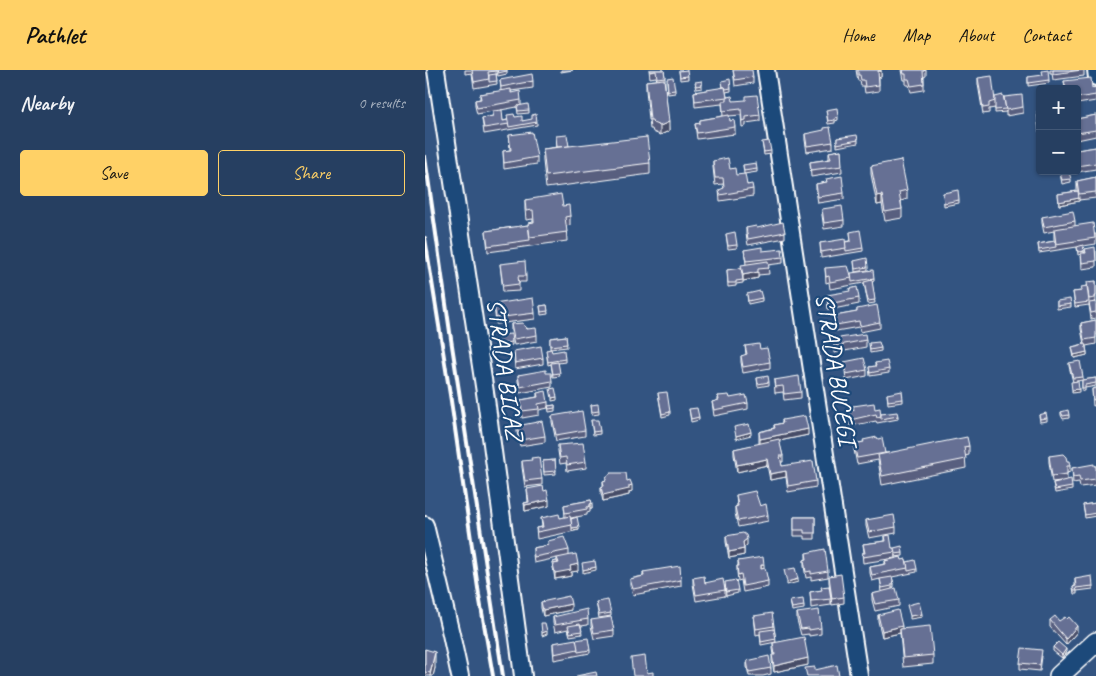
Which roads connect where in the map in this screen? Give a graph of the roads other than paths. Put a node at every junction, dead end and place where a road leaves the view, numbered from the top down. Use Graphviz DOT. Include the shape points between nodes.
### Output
graph roads {
  1 [pos="436,70"];
  2 [pos="766,70"];
  3 [pos="1095,70"];
  4 [pos="1096,78"];
  5 [pos="425,525"];
  6 [pos="1096,642"];
  7 [pos="460,676"];
  8 [pos="523,676"];
  9 [pos="859,676"];
  10 [pos="1059,676"];
  1 -- 8 [label="street, STRADA BICAZ" via="486,399"];
  2 -- 9 [label="street, STRADA BUCEGI"];
  3 -- 4 [label="street"];
  5 -- 7 [label="street"];
  6 -- 10 [label="main road"];
}
